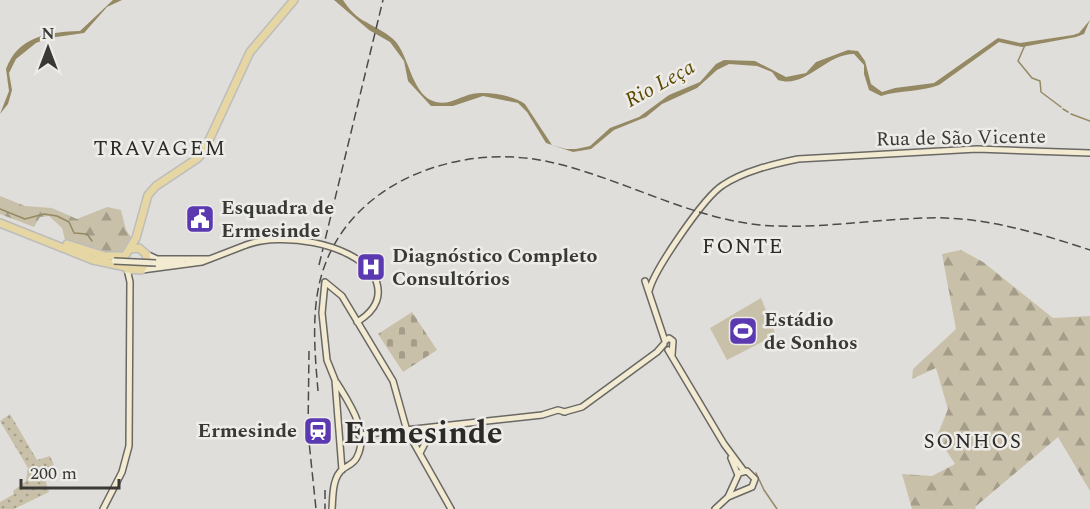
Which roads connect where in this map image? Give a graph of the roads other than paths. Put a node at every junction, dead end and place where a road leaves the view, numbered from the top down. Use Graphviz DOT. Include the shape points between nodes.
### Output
graph roads {
  1 [pos="294,0"];
  2 [pos="1090,153"];
  3 [pos="0,218"];
  4 [pos="0,223"];
  5 [pos="31,233"];
  6 [pos="136,238"];
  7 [pos="70,247"];
  8 [pos="139,248"];
  9 [pos="130,249"];
  10 [pos="146,254"];
  11 [pos="124,256"];
  12 [pos="210,259"];
  13 [pos="127,268"];
  14 [pos="138,271"];
  15 [pos="130,282"];
  16 [pos="357,322"];
  17 [pos="667,343"];
  18 [pos="339,393"];
  19 [pos="433,427"];
  20 [pos="407,431"];
  21 [pos="359,435"];
  22 [pos="420,453"];
  23 [pos="729,453"];
  24 [pos="342,470"];
  25 [pos="744,471"];
  26 [pos="738,475"];
  27 [pos="736,482"];
  28 [pos="743,490"];
  29 [pos="728,497"];
  30 [pos="103,509"];
  31 [pos="332,509"];
  32 [pos="451,509"];
  33 [pos="715,509"];
  1 -- 6 [label="main road" via="249,52 204,151 148,195"];
  2 -- 17 [label="main road, Rua de São Vicente" via="977,149 798,159 722,185 649,280 649,291"];
  3 -- 5 [label="main road"];
  4 -- 5 [label="main road"];
  5 -- 7 [label="main road"];
  6 -- 8 [label="main road"];
  6 -- 9 [label="main road"];
  7 -- 11 [label="main road" via="115,258"];
  7 -- 12 [label="main road, bridge" via="114,261"];
  7 -- 13 [label="main road" via="99,262"];
  8 -- 9 [label="main road"];
  8 -- 10 [label="main road"];
  9 -- 11 [label="main road"];
  10 -- 12 [label="main road" via="157,259"];
  10 -- 14 [label="main road" via="146,265"];
  11 -- 13 [label="main road"];
  12 -- 14 [label="main road"];
  12 -- 16 [label="main road, bridge" via="276,238 307,241 355,258 380,288 370,313"];
  13 -- 14 [label="main road"];
  13 -- 15 [label="main road"];
  14 -- 15 [label="main road"];
  15 -- 30 [label="main road" via="129,446"];
  16 -- 18 [label="main road" via="341,294 326,282 322,313 327,360"];
  16 -- 20 [label="main road" via="393,381"];
  17 -- 19 [label="main road" via="582,407"];
  17 -- 23 [label="main road"];
  18 -- 21 [label="main road" via="353,409"];
  18 -- 24 [label="main road"];
  19 -- 20 [label="main road"];
  19 -- 22 [label="main road"];
  20 -- 21 [label="main road"];
  20 -- 22 [label="main road"];
  21 -- 24 [label="main road" via="357,458"];
  22 -- 32 [label="main road"];
  23 -- 25 [label="main road"];
  23 -- 26 [label="main road"];
  24 -- 31 [label="main road" via="335,482"];
  25 -- 26 [label="main road"];
  25 -- 28 [label="main road" via="755,479 752,487"];
  26 -- 27 [label="main road"];
  27 -- 28 [label="main road"];
  27 -- 29 [label="main road"];
  28 -- 29 [label="main road"];
  29 -- 33 [label="main road"];
}
